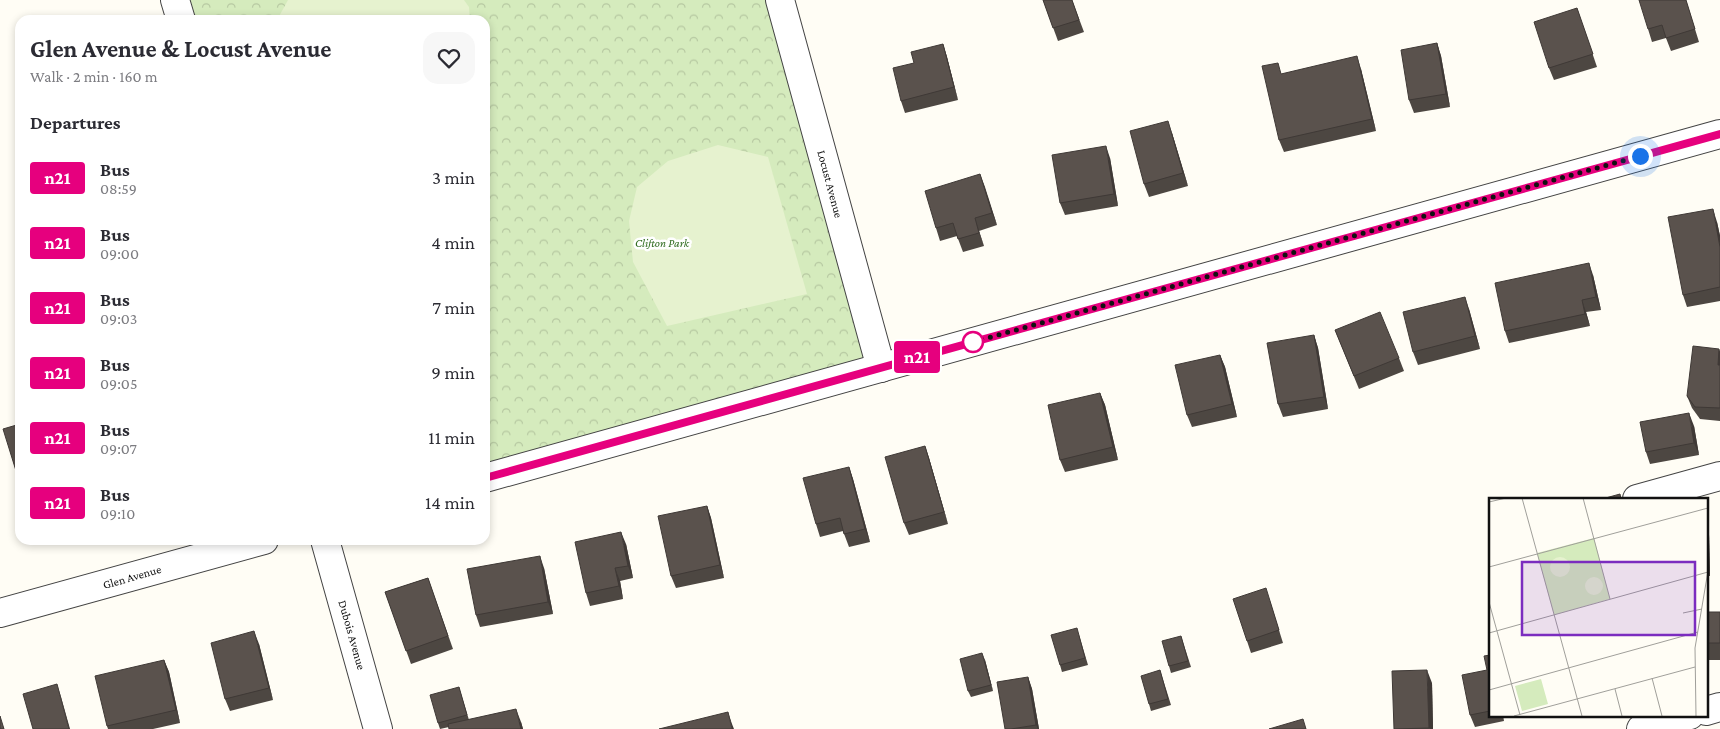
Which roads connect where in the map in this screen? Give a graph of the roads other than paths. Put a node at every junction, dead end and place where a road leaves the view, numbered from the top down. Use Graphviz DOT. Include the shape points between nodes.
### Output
graph roads {
  1 [pos="175,0"];
  2 [pos="780,0"];
  3 [pos="180,15"];
  4 [pos="1720,134"];
  5 [pos="881,368"];
  6 [pos="1720,476"];
  7 [pos="490,477"];
  8 [pos="1641,498"];
  9 [pos="246,545"];
  10 [pos="326,545"];
  11 [pos="0,613"];
  12 [pos="1686,716"];
  13 [pos="378,729"];
  14 [pos="1641,729"];
  1 -- 3 [label="street"];
  2 -- 5 [label="street, Locust Avenue"];
  4 -- 5 [label="street"];
  5 -- 7 [label="street"];
  6 -- 8 [label="street"];
  9 -- 11 [label="street, Glen Avenue"];
  10 -- 13 [label="street, Dubois Avenue"];
  12 -- 14 [label="street"];
}
